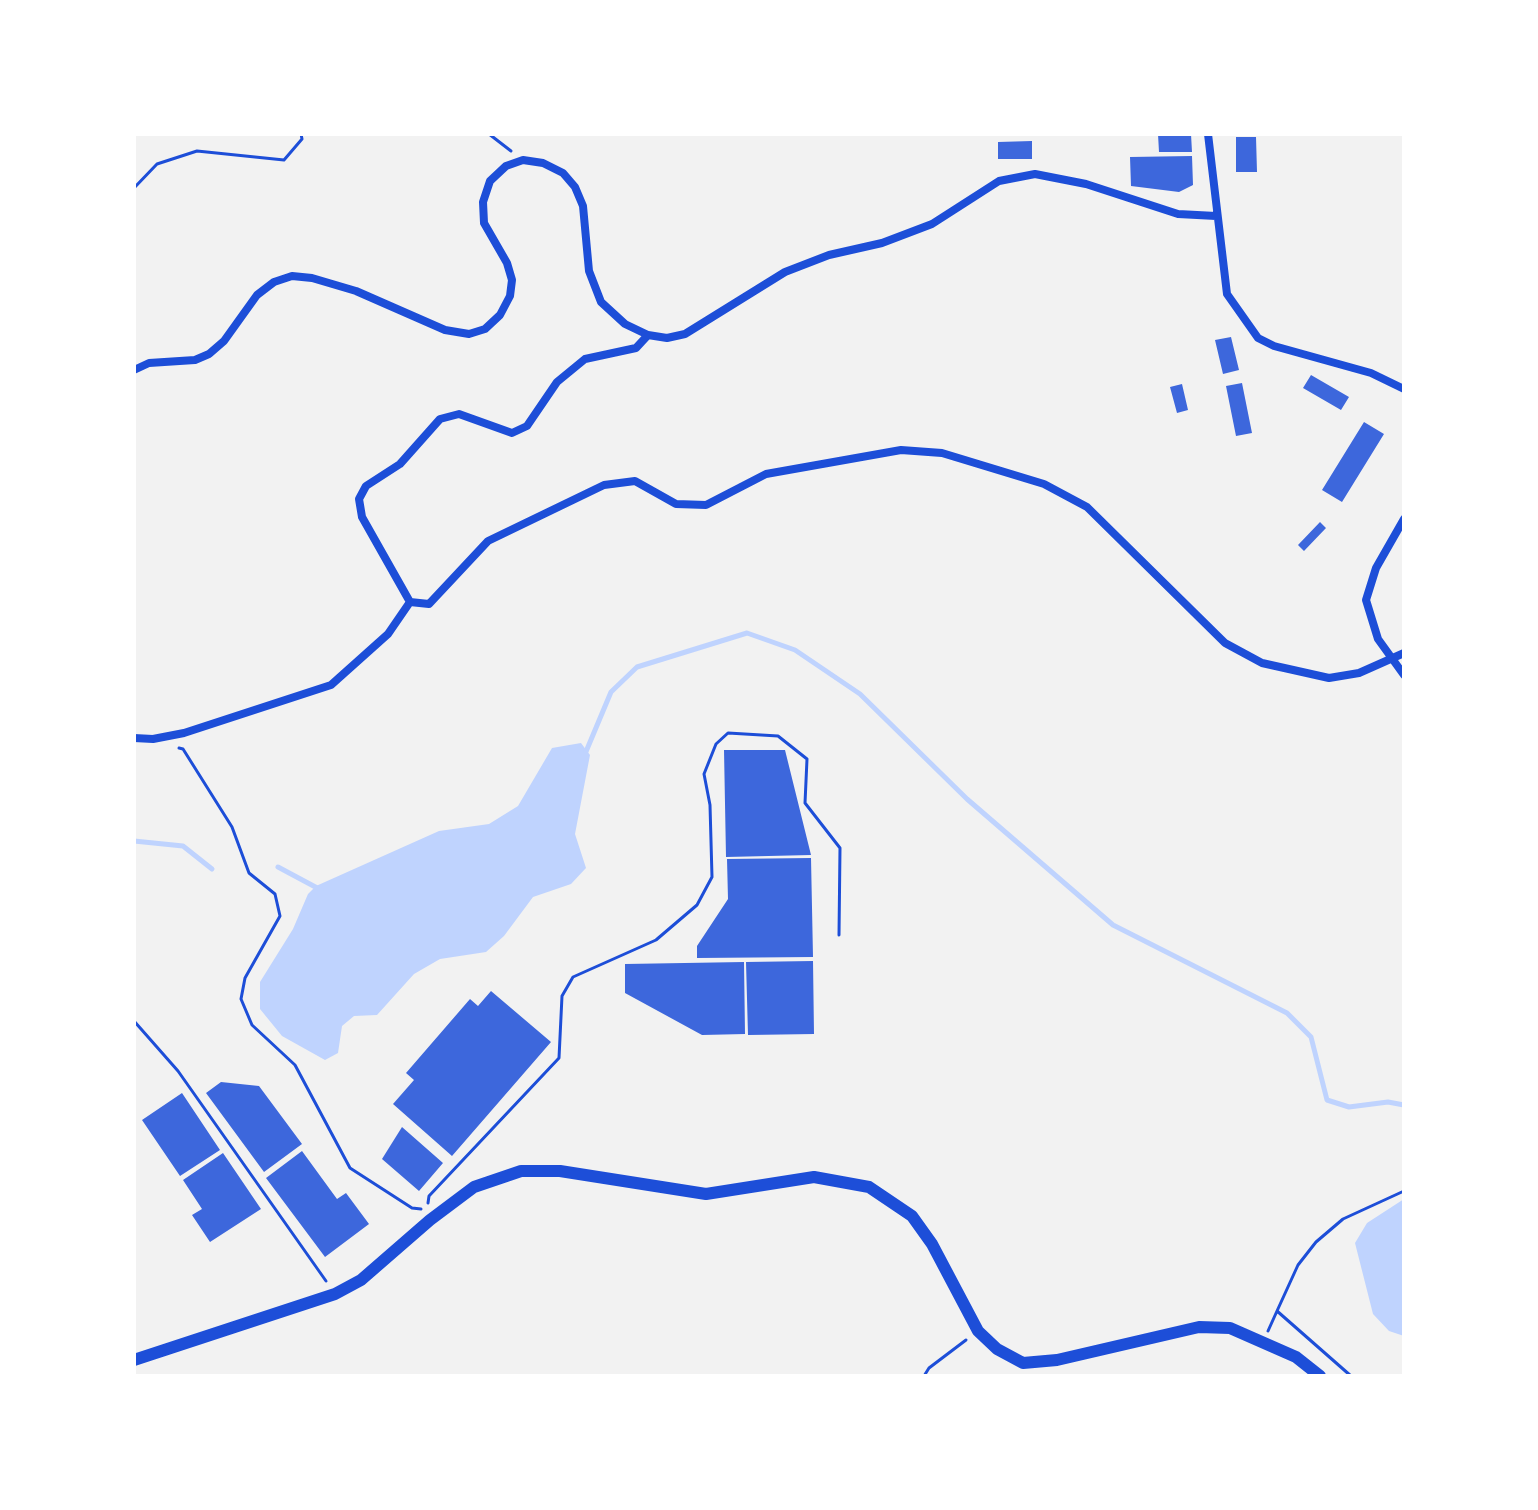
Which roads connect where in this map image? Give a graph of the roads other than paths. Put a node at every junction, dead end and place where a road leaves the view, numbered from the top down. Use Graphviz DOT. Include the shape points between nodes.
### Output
graph roads {
  1 [pos="1208,134"];
  2 [pos="1216,216"];
  3 [pos="648,335"];
  4 [pos="134,370"];
  5 [pos="1404,389"];
  6 [pos="1404,519"];
  7 [pos="410,602"];
  8 [pos="1404,653"];
  9 [pos="1393,659"];
  10 [pos="1404,675"];
  11 [pos="134,738"];
  12 [pos="134,1360"];
  13 [pos="1320,1376"];
  1 -- 2 [label="street"];
  2 -- 3 [label="street" via="1178,214 1086,184 1035,174 999,181 932,224 785,272 685,334"];
  2 -- 5 [label="street" via="1227,294 1258,338 1371,373"];
  3 -- 4 [label="street" via="625,324 601,302 589,271 583,206 575,187 563,173 523,160 506,166 490,181 483,202 484,223 512,280 500,315 485,329 469,334 445,330 356,291 292,276 257,295 209,354"];
  3 -- 7 [label="street" via="636,348 585,359 557,382 527,426 512,433 459,414 440,419 400,464 366,486 359,499 362,517"];
  6 -- 9 [label="street" via="1376,568 1366,600 1378,639"];
  7 -- 9 [label="street" via="429,604 488,541 604,485 635,481 676,504 706,505 766,474 901,450 957,457 1044,484 1087,507 1225,643 1262,663 1329,678"];
  7 -- 11 [label="street" via="388,634 331,685 184,733"];
  8 -- 9 [label="street"];
  9 -- 10 [label="street"];
  12 -- 13 [label="street" via="335,1294 361,1280 474,1187 521,1171 560,1171 706,1194 814,1177 869,1187 912,1216 978,1331 1023,1363 1199,1327 1230,1328 1296,1357"];
}
